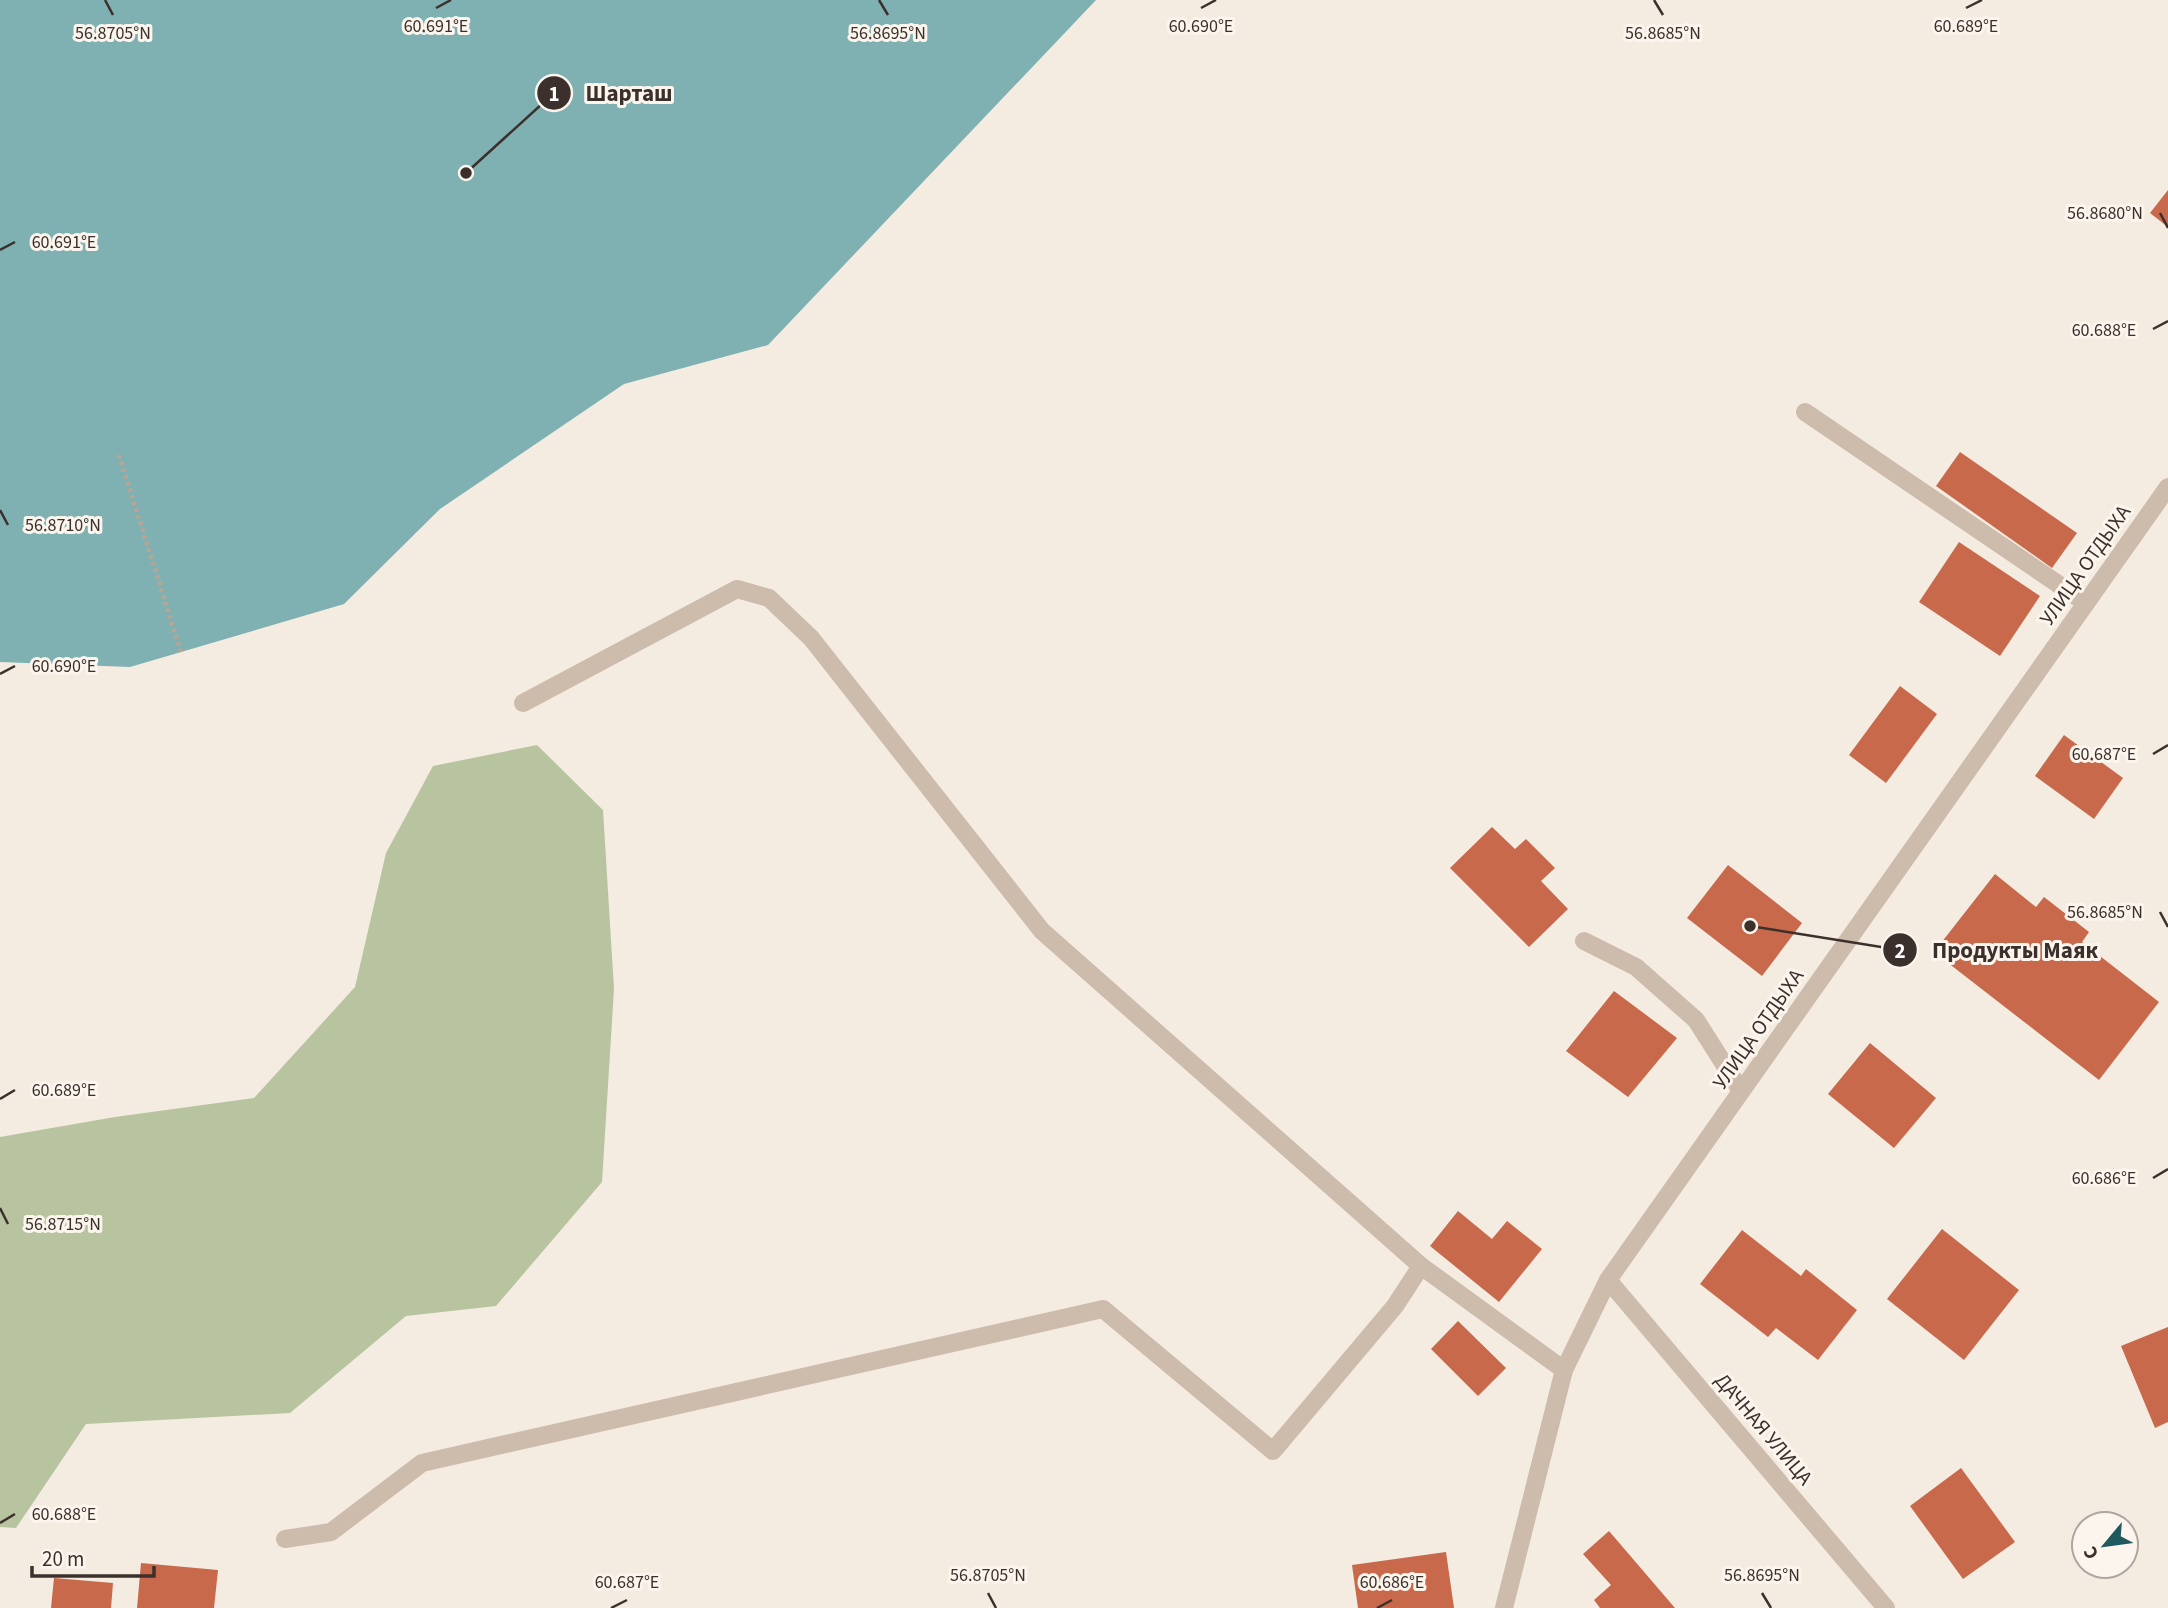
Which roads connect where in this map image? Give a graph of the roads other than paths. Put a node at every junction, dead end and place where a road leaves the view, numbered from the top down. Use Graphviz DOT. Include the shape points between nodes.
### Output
graph roads {
  1 [pos="1805,412"];
  2 [pos="2168,487"];
  3 [pos="2086,603"];
  4 [pos="523,703"];
  5 [pos="1584,941"];
  6 [pos="1741,1091"];
  7 [pos="1421,1266"];
  8 [pos="1608,1280"];
  9 [pos="1564,1370"];
  10 [pos="285,1539"];
  11 [pos="1504,1608"];
  12 [pos="1886,1608"];
  1 -- 3 [label="street"];
  2 -- 3 [label="street, УЛИЦА ОТДЫХА"];
  3 -- 6 [label="street, УЛИЦА ОТДЫХА"];
  4 -- 7 [label="street" via="737,589 769,598 811,638 1042,931"];
  5 -- 6 [label="street" via="1636,967 1696,1020"];
  6 -- 8 [label="street, УЛИЦА ОТДЫХА"];
  7 -- 9 [label="street"];
  7 -- 10 [label="street" via="1395,1306 1273,1451 1103,1309 422,1463 331,1532"];
  8 -- 9 [label="street, УЛИЦА ОТДЫХА"];
  8 -- 12 [label="street, ДАЧНАЯ УЛИЦА"];
  9 -- 11 [label="street, УЛИЦА ОТДЫХА"];
}
